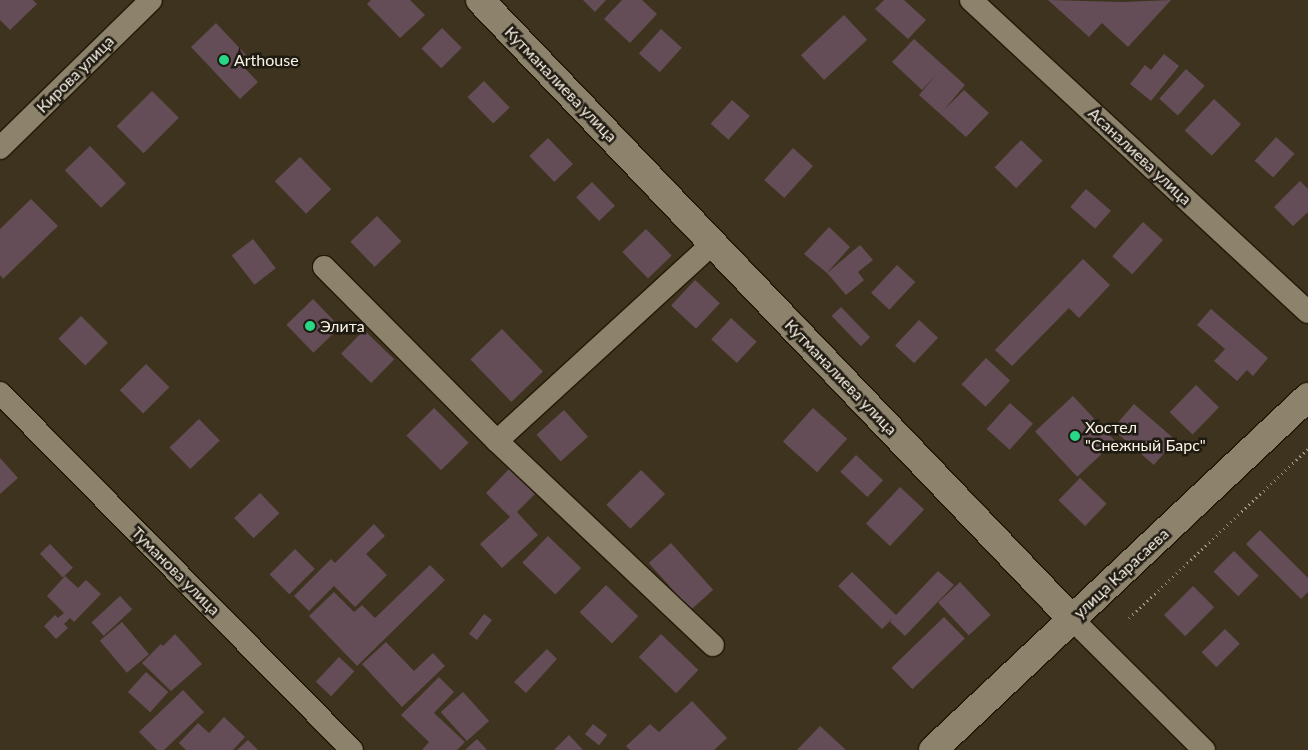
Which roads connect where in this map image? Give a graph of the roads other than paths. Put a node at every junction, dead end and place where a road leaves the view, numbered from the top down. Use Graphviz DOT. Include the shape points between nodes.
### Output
graph roads {
  1 [pos="151,0"];
  2 [pos="480,0"];
  3 [pos="971,0"];
  4 [pos="0,148"];
  5 [pos="713,243"];
  6 [pos="324,267"];
  7 [pos="1308,312"];
  8 [pos="0,393"];
  9 [pos="1308,397"];
  10 [pos="497,441"];
  11 [pos="1072,619"];
  12 [pos="713,645"];
  13 [pos="352,750"];
  14 [pos="933,750"];
  15 [pos="1204,750"];
  1 -- 4 [label="street, Кирова улица"];
  2 -- 5 [label="street, Кутманалиева улица"];
  3 -- 7 [label="street, Асаналиева улица"];
  5 -- 10 [label="street"];
  5 -- 11 [label="street, Кутманалиева улица"];
  6 -- 10 [label="street"];
  8 -- 13 [label="street, Туманова улица"];
  9 -- 11 [label="street, улица Карасаева"];
  10 -- 12 [label="street"];
  11 -- 14 [label="street, улица Карасаева"];
  11 -- 15 [label="street, Кутманалиева улица"];
}
